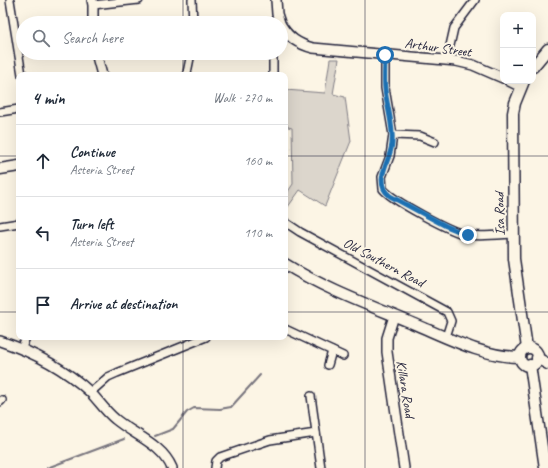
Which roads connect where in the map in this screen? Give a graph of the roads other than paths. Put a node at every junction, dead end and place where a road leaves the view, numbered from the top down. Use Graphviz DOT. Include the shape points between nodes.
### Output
graph roads {
  1 [pos="10,0"];
  2 [pos="139,0"];
  3 [pos="192,0"];
  4 [pos="276,0"];
  5 [pos="475,0"];
  6 [pos="93,3"];
  7 [pos="92,16"];
  8 [pos="193,16"];
  9 [pos="278,16"];
  10 [pos="16,38"];
  11 [pos="288,39"];
  12 [pos="548,49"];
  13 [pos="385,55"];
  14 [pos="447,59"];
  15 [pos="20,60"];
  16 [pos="98,60"];
  17 [pos="190,60"];
  18 [pos="274,60"];
  19 [pos="536,63"];
  20 [pos="22,72"];
  21 [pos="101,72"];
  22 [pos="187,72"];
  23 [pos="273,72"];
  24 [pos="500,77"];
  25 [pos="522,84"];
  26 [pos="16,109"];
  27 [pos="0,112"];
  28 [pos="393,135"];
  29 [pos="435,142"];
  30 [pos="16,166"];
  31 [pos="0,169"];
  32 [pos="16,223"];
  33 [pos="288,224"];
  34 [pos="0,226"];
  35 [pos="513,234"];
  36 [pos="288,266"];
  37 [pos="394,316"];
  38 [pos="288,330"];
  39 [pos="446,337"];
  40 [pos="25,340"];
  41 [pos="199,340"];
  42 [pos="0,341"];
  43 [pos="22,348"];
  44 [pos="527,348"];
  45 [pos="332,351"];
  46 [pos="343,356"];
  47 [pos="520,357"];
  48 [pos="533,362"];
  49 [pos="548,364"];
  50 [pos="328,365"];
  51 [pos="90,393"];
  52 [pos="311,396"];
  53 [pos="316,433"];
  54 [pos="172,468"];
  55 [pos="215,468"];
  56 [pos="322,468"];
  57 [pos="404,468"];
  58 [pos="545,468"];
  1 -- 10 [label="street"];
  2 -- 6 [label="street"];
  3 -- 8 [label="street"];
  4 -- 9 [label="street, Arthur Street"];
  5 -- 14 [label="street" via="454,28"];
  6 -- 7 [label="street"];
  11 -- 13 [label="street, Arthur Street" via="313,48"];
  12 -- 19 [label="main road"];
  13 -- 14 [label="street, Arthur Street"];
  13 -- 28 [label="street" via="385,88"];
  14 -- 24 [label="street, Arthur Street" via="468,63"];
  15 -- 20 [label="street"];
  16 -- 21 [label="street"];
  17 -- 22 [label="street"];
  18 -- 23 [label="street"];
  25 -- 35 [label="main road, Isa Road" via="513,113"];
  26 -- 27 [label="street"];
  28 -- 29 [label="street" via="420,136"];
  28 -- 35 [label="street" via="381,182 387,193 460,233 479,236"];
  30 -- 31 [label="main road"];
  32 -- 34 [label="street"];
  33 -- 39 [label="street, Old Southern Road" via="447,312 451,321"];
  35 -- 44 [label="main road, Isa Road" via="516,276"];
  36 -- 37 [label="main road" via="334,292"];
  37 -- 39 [label="main road"];
  37 -- 57 [label="street, Killara Road" via="387,338 387,352"];
  38 -- 45 [label="street"];
  39 -- 47 [label="main road" via="500,355"];
  40 -- 43 [label="street"];
  41 -- 51 [label="street" via="117,373 104,380"];
  42 -- 43 [label="street"];
  43 -- 51 [label="street" via="59,368"];
  44 -- 47 [label="main road" via="522,351"];
  44 -- 48 [label="main road" via="535,351"];
  45 -- 46 [label="street"];
  45 -- 50 [label="street"];
  47 -- 48 [label="main road" via="523,363"];
  48 -- 49 [label="main road"];
  48 -- 58 [label="main road"];
  51 -- 54 [label="street" via="110,415 154,446 166,457"];
  52 -- 53 [label="street"];
  53 -- 55 [label="street" via="261,442 220,457"];
  53 -- 56 [label="street"];
}
